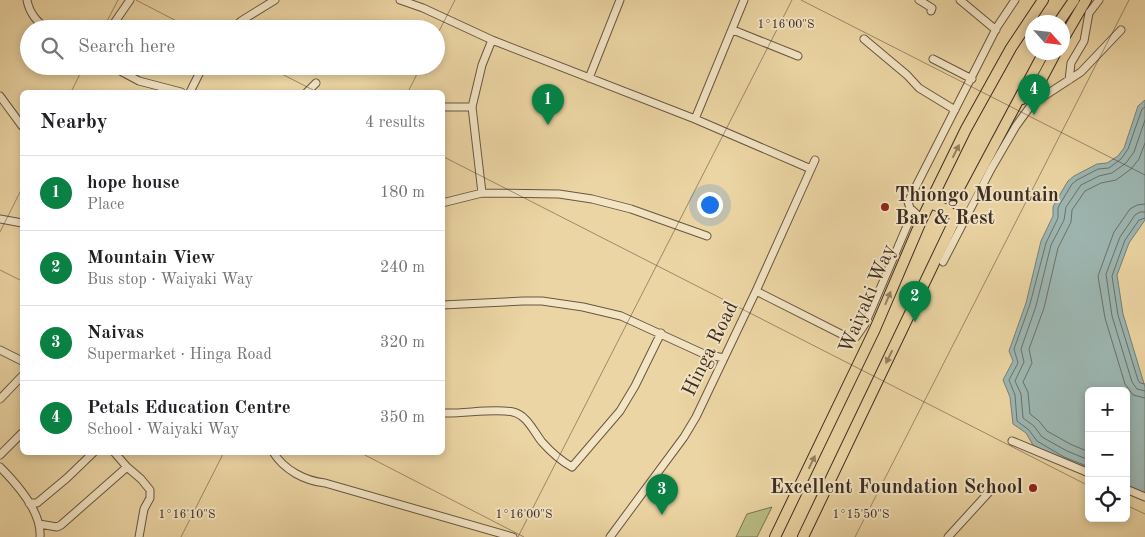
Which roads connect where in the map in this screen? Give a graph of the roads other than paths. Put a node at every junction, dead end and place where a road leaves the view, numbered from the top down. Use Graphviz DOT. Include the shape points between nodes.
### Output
graph roads {
  1 [pos="27,0"];
  2 [pos="130,0"];
  3 [pos="275,0"];
  4 [pos="400,0"];
  5 [pos="620,0"];
  6 [pos="744,0"];
  7 [pos="960,0"];
  8 [pos="1015,0"];
  9 [pos="1043,0"];
  10 [pos="1074,0"];
  11 [pos="1086,0"];
  12 [pos="1099,0"];
  13 [pos="921,1"];
  14 [pos="931,11"];
  15 [pos="1064,15"];
  16 [pos="38,20"];
  17 [pos="116,20"];
  18 [pos="244,20"];
  19 [pos="1070,27"];
  20 [pos="733,30"];
  21 [pos="996,30"];
  22 [pos="1121,30"];
  23 [pos="864,39"];
  24 [pos="492,40"];
  25 [pos="798,56"];
  26 [pos="933,59"];
  27 [pos="1040,60"];
  28 [pos="1052,60"];
  29 [pos="128,75"];
  30 [pos="198,75"];
  31 [pos="589,78"];
  32 [pos="972,79"];
  33 [pos="1069,80"];
  34 [pos="316,83"];
  35 [pos="173,90"];
  36 [pos="191,90"];
  37 [pos="309,90"];
  38 [pos="0,96"];
  39 [pos="1017,104"];
  40 [pos="445,107"];
  41 [pos="472,107"];
  42 [pos="955,110"];
  43 [pos="696,119"];
  44 [pos="20,123"];
  45 [pos="815,160"];
  46 [pos="811,168"];
  47 [pos="482,193"];
  48 [pos="445,202"];
  49 [pos="930,203"];
  50 [pos="913,212"];
  51 [pos="956,217"];
  52 [pos="0,219"];
  53 [pos="922,219"];
  54 [pos="20,222"];
  55 [pos="707,236"];
  56 [pos="943,262"];
  57 [pos="756,291"];
  58 [pos="445,305"];
  59 [pos="865,324"];
  60 [pos="875,329"];
  61 [pos="661,333"];
  62 [pos="0,350"];
  63 [pos="724,358"];
  64 [pos="20,360"];
  65 [pos="20,378"];
  66 [pos="0,399"];
  67 [pos="445,413"];
  68 [pos="20,435"];
  69 [pos="1012,441"];
  70 [pos="0,454"];
  71 [pos="91,455"];
  72 [pos="117,455"];
  73 [pos="275,455"];
  74 [pos="280,455"];
  75 [pos="278,460"];
  76 [pos="0,466"];
  77 [pos="127,467"];
  78 [pos="1085,472"];
  79 [pos="991,490"];
  80 [pos="1130,491"];
  81 [pos="1145,497"];
  82 [pos="29,503"];
  83 [pos="40,524"];
  84 [pos="40,537"];
  85 [pos="139,537"];
  86 [pos="512,537"];
  87 [pos="610,537"];
  88 [pos="776,537"];
  89 [pos="802,537"];
  90 [pos="948,537"];
  1 -- 16 [label="street"];
  2 -- 17 [label="street"];
  3 -- 18 [label="street"];
  4 -- 24 [label="street"];
  5 -- 31 [label="street"];
  6 -- 20 [label="street"];
  7 -- 21 [label="street"];
  8 -- 21 [label="street"];
  49 -- 9 [label="highway, Waiyaki Way, one-way" via="1011,48"];
  10 -- 15 [label="highway"];
  11 -- 19 [label="highway"];
  12 -- 33 [label="street" via="1089,14 1084,41 1071,62"];
  13 -- 14 [label="street" via="932,8"];
  20 -- 25 [label="street"];
  20 -- 43 [label="street"];
  21 -- 32 [label="street"];
  22 -- 33 [label="street" via="1081,72"];
  23 -- 42 [label="street" via="919,88"];
  24 -- 31 [label="street"];
  24 -- 41 [label="street"];
  26 -- 32 [label="street"];
  27 -- 39 [label="highway, Waiyaki Way"];
  28 -- 39 [label="highway" via="1038,86"];
  29 -- 35 [label="street"];
  30 -- 36 [label="street"];
  31 -- 43 [label="street"];
  32 -- 42 [label="street"];
  33 -- 56 [label="street" via="1032,104 1016,126"];
  34 -- 37 [label="street"];
  38 -- 44 [label="street"];
  39 -- 51 [label="highway, Waiyaki Way"];
  40 -- 41 [label="street"];
  41 -- 47 [label="street"];
  42 -- 50 [label="street" via="908,202"];
  43 -- 46 [label="street"];
  45 -- 46 [label="street, Hinga Road"];
  46 -- 57 [label="street, Hinga Road"];
  47 -- 48 [label="street"];
  47 -- 55 [label="street" via="558,194 592,199"];
  49 -- 51 [label="highway"];
  49 -- 53 [label="highway, Waiyaki Way"];
  50 -- 53 [label="street"];
  50 -- 59 [label="street"];
  51 -- 89 [label="highway, Waiyaki Way, one-way"];
  52 -- 54 [label="street"];
  60 -- 53 [label="highway, Waiyaki Way, one-way"];
  57 -- 59 [label="street" via="849,338 856,337"];
  57 -- 63 [label="street, Hinga Road"];
  58 -- 61 [label="street" via="500,301 563,303 621,316"];
  59 -- 60 [label="street"];
  88 -- 60 [label="highway, Waiyaki Way, one-way"];
  61 -- 63 [label="street" via="704,354"];
  61 -- 67 [label="street" via="620,411 572,467 515,412"];
  62 -- 64 [label="street"];
  63 -- 87 [label="street, Hinga Road" via="684,437"];
  65 -- 66 [label="street"];
  68 -- 70 [label="street"];
  69 -- 78 [label="street"];
  71 -- 82 [label="street" via="37,503"];
  72 -- 77 [label="street"];
  73 -- 75 [label="street"];
  74 -- 75 [label="street"];
  75 -- 86 [label="street" via="311,482"];
  76 -- 82 [label="street"];
  77 -- 83 [label="street" via="61,526"];
  77 -- 85 [label="street" via="150,490"];
  79 -- 90 [label="street"];
  80 -- 81 [label="street"];
  82 -- 83 [label="street"];
  83 -- 84 [label="street"];
}
